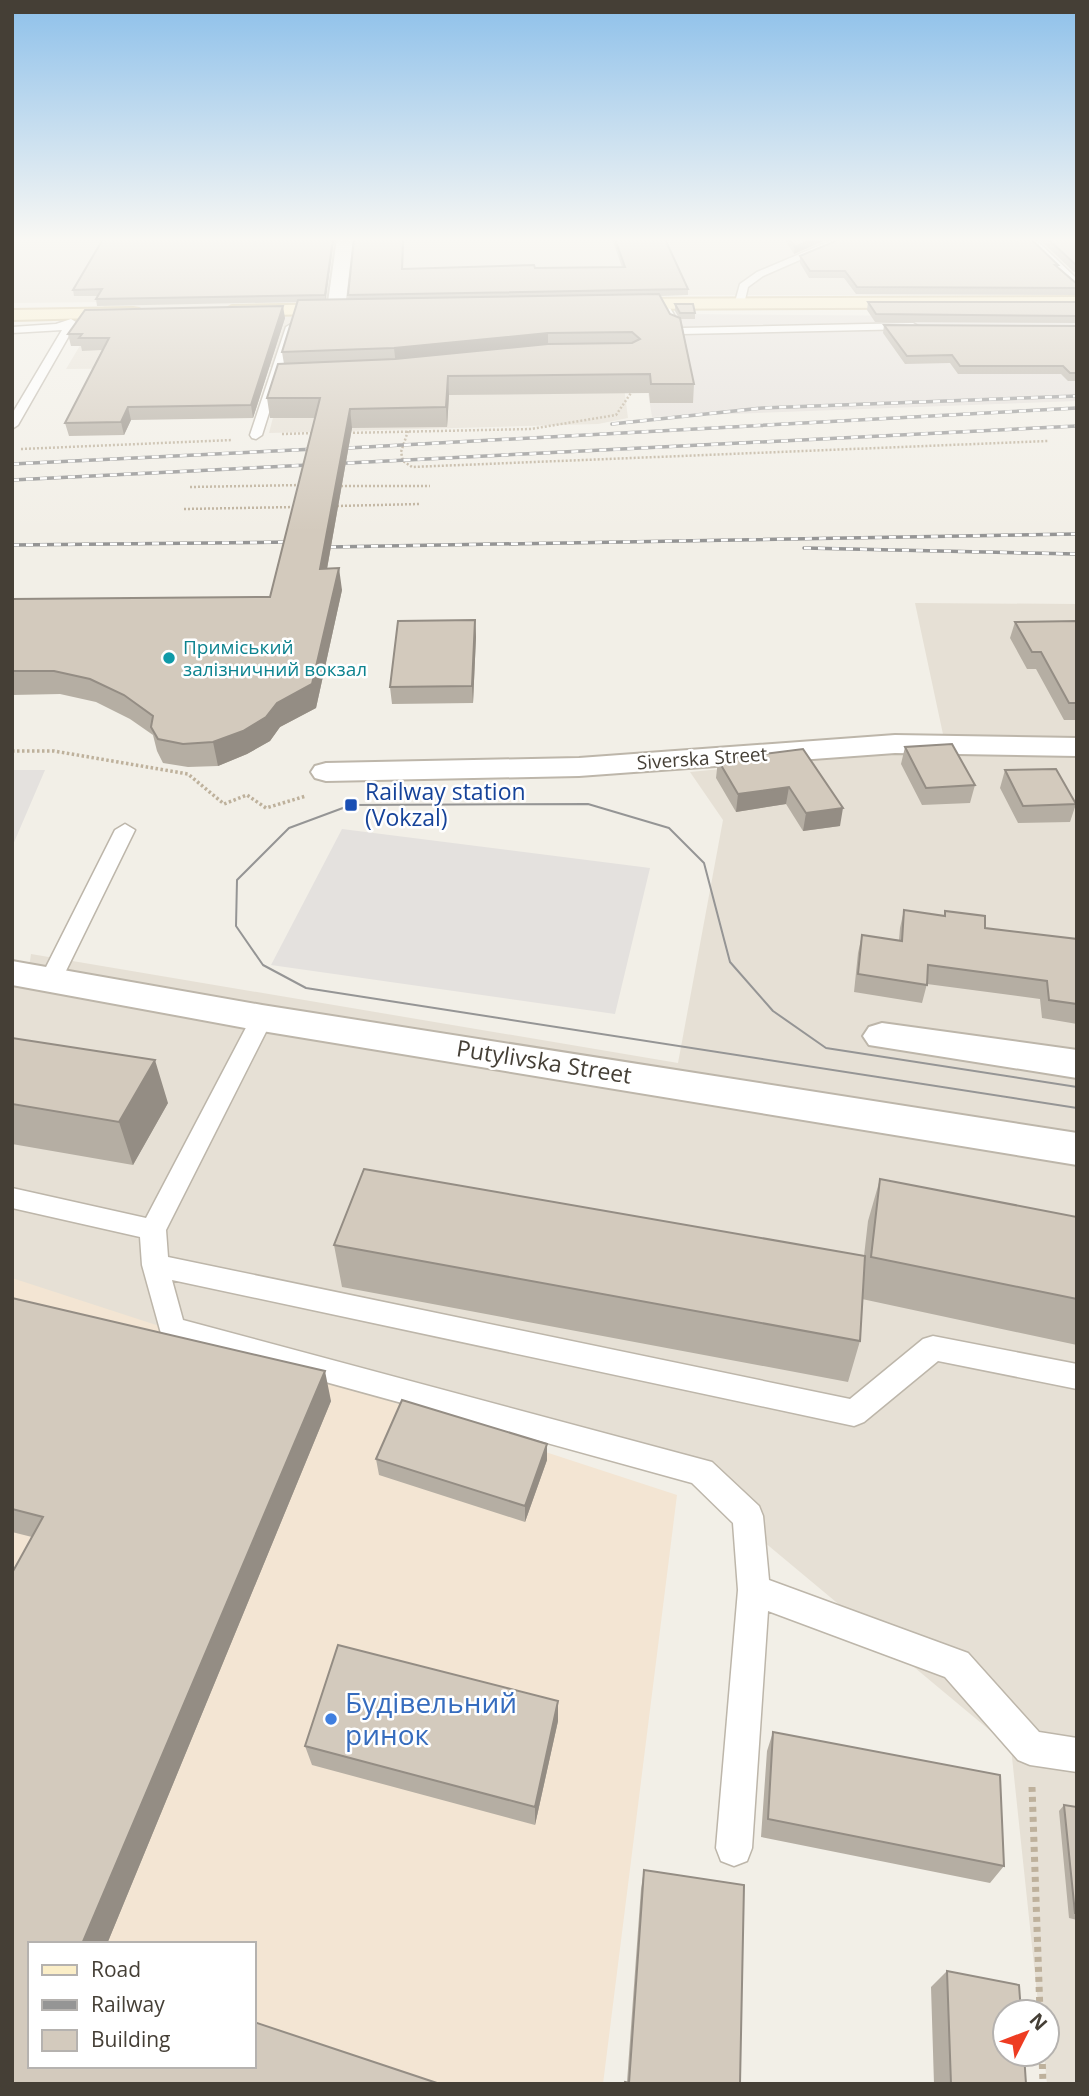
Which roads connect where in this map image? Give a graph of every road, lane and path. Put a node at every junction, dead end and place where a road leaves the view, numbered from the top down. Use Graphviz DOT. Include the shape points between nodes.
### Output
graph roads {
  1 [pos="63,337"];
  2 [pos="287,337"];
  3 [pos="276,377"];
  4 [pos="289,377"];
  5 [pos="634,387"];
  6 [pos="12,425"];
  7 [pos="408,431"];
  8 [pos="325,433"];
  9 [pos="339,433"];
  10 [pos="256,435"];
  11 [pos="1048,441"];
  12 [pos="13,449"];
  13 [pos="306,485"];
  14 [pos="332,486"];
  15 [pos="430,486"];
  16 [pos="190,487"];
  17 [pos="420,504"];
  18 [pos="337,506"];
  19 [pos="301,507"];
  20 [pos="184,509"];
  21 [pos="1077,747"];
  22 [pos="12,751"];
  23 [pos="318,783"];
  24 [pos="125,830"];
  25 [pos="12,973"];
  26 [pos="51,979"];
  27 [pos="262,1018"];
  28 [pos="882,1036"];
  29 [pos="1077,1064"];
  30 [pos="1077,1149"];
  31 [pos="12,1198"];
  32 [pos="153,1230"];
  33 [pos="155,1265"];
  34 [pos="1077,1377"];
  35 [pos="754,1590"];
  36 [pos="1030,1748"];
  37 [pos="1077,1755"];
  38 [pos="734,1848"];
  39 [pos="1039,1998"];
  1 -- 6 [label="lane"];
  2 -- 3 [label="lane"];
  3 -- 4 [label="lane"];
  3 -- 10 [label="lane"];
  5 -- 7 [label="path" via="617,415 531,429"];
  7 -- 9 [label="path"];
  7 -- 11 [label="path" via="401,452 402,461 412,467"];
  8 -- 10 [label="path"];
  10 -- 12 [label="path" via="221,442"];
  13 -- 16 [label="path"];
  14 -- 15 [label="path"];
  17 -- 18 [label="path"];
  19 -- 20 [label="path"];
  21 -- 23 [label="street, Siverska Street" via="895,744"];
  22 -- 23 [label="path" via="54,751 188,774 224,804 247,796 266,808"];
  24 -- 26 [label="lane"];
  25 -- 26 [label="street, Putylivska Street"];
  26 -- 27 [label="street, Putylivska Street"];
  27 -- 30 [label="street, Putylivska Street"];
  27 -- 32 [label="lane"];
  28 -- 29 [label="street"];
  31 -- 32 [label="lane"];
  32 -- 33 [label="lane"];
  33 -- 34 [label="lane" via="854,1413 933,1348"];
  33 -- 35 [label="lane" via="172,1329 701,1472 748,1516"];
  35 -- 36 [label="lane" via="956,1665"];
  35 -- 38 [label="lane"];
  36 -- 37 [label="lane"];
  36 -- 39 [label="path"];
}
